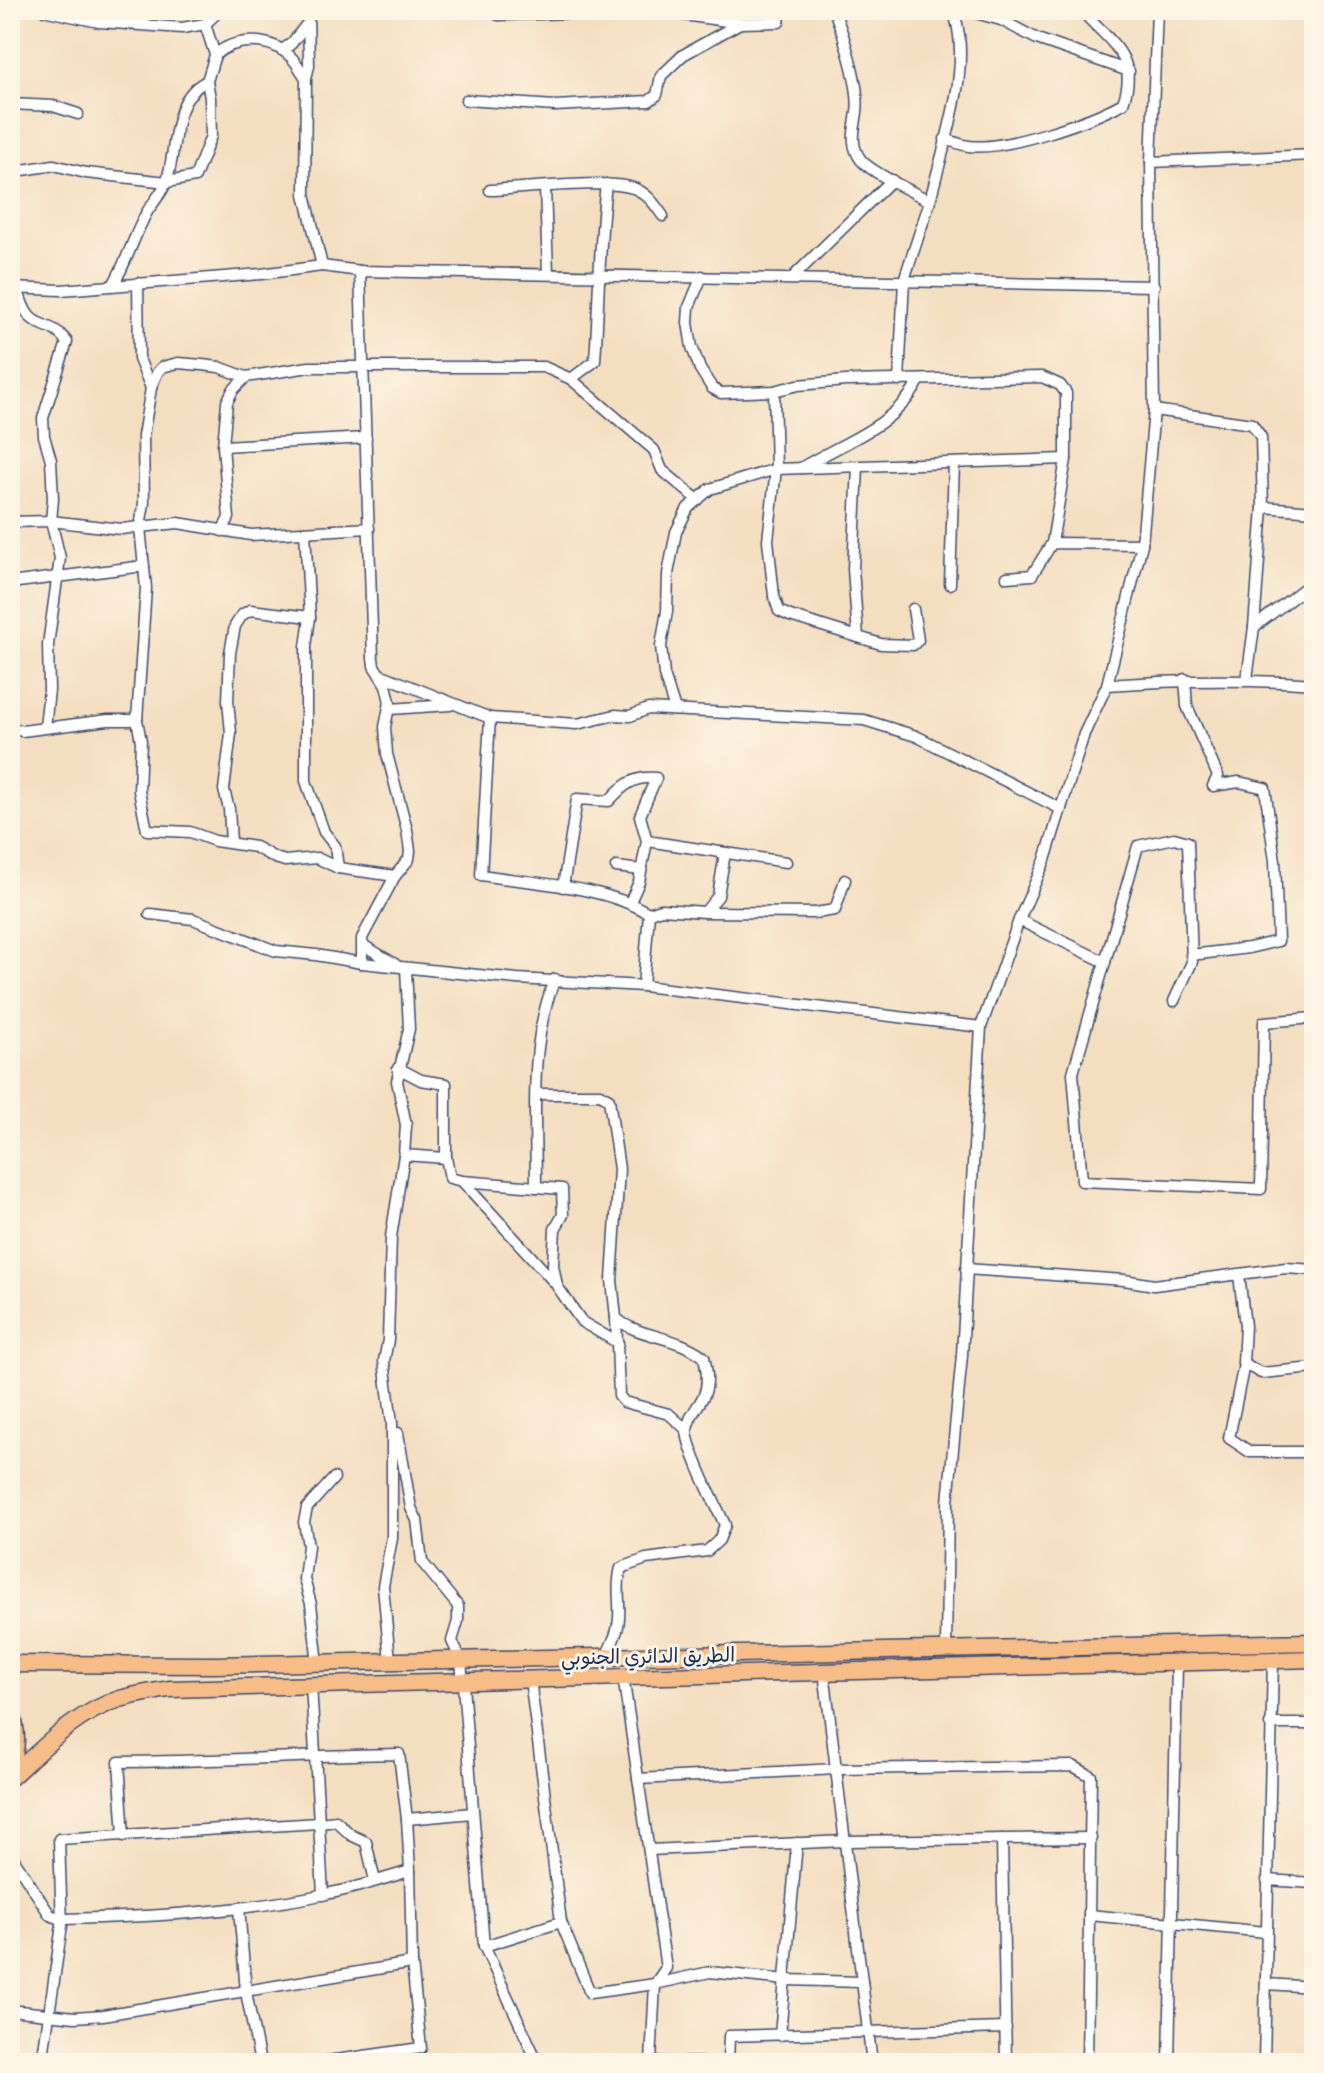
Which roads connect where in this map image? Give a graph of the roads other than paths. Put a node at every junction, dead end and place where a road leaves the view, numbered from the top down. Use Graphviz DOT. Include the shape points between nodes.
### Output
graph roads {
  1 [pos="43,10"];
  2 [pos="51,10"];
  3 [pos="220,10"];
  4 [pos="308,10"];
  5 [pos="656,10"];
  6 [pos="781,10"];
  7 [pos="953,10"];
  8 [pos="967,10"];
  9 [pos="1081,10"];
  10 [pos="1157,10"];
  11 [pos="837,11"];
  12 [pos="584,12"];
  13 [pos="498,15"];
  14 [pos="740,23"];
  15 [pos="205,24"];
  16 [pos="306,25"];
  17 [pos="282,50"];
  18 [pos="215,55"];
  19 [pos="1129,71"];
  20 [pos="306,78"];
  21 [pos="207,81"];
  22 [pos="466,100"];
  23 [pos="10,104"];
  24 [pos="78,114"];
  25 [pos="945,139"];
  26 [pos="1314,155"];
  27 [pos="1151,162"];
  28 [pos="10,172"];
  29 [pos="892,180"];
  30 [pos="167,182"];
  31 [pos="606,184"];
  32 [pos="545,188"];
  33 [pos="490,190"];
  34 [pos="930,201"];
  35 [pos="663,216"];
  36 [pos="322,266"];
  37 [pos="360,271"];
  38 [pos="548,273"];
  39 [pos="601,274"];
  40 [pos="702,276"];
  41 [pos="792,278"];
  42 [pos="904,280"];
  43 [pos="138,283"];
  44 [pos="113,285"];
  45 [pos="1154,286"];
  46 [pos="14,288"];
  47 [pos="363,367"];
  48 [pos="246,377"];
  49 [pos="571,379"];
  50 [pos="899,381"];
  51 [pos="919,381"];
  52 [pos="151,388"];
  53 [pos="774,391"];
  54 [pos="1154,410"];
  55 [pos="366,438"];
  56 [pos="223,446"];
  57 [pos="1066,459"];
  58 [pos="954,463"];
  59 [pos="858,467"];
  60 [pos="801,468"];
  61 [pos="776,469"];
  62 [pos="698,500"];
  63 [pos="1263,507"];
  64 [pos="1314,511"];
  65 [pos="51,521"];
  66 [pos="10,522"];
  67 [pos="140,527"];
  68 [pos="369,528"];
  69 [pos="222,531"];
  70 [pos="305,532"];
  71 [pos="1052,543"];
  72 [pos="1142,544"];
  73 [pos="144,566"];
  74 [pos="1007,577"];
  75 [pos="58,578"];
  76 [pos="1314,581"];
  77 [pos="10,583"];
  78 [pos="950,584"];
  79 [pos="913,609"];
  80 [pos="310,617"];
  81 [pos="1254,627"];
  82 [pos="858,637"];
  83 [pos="382,675"];
  84 [pos="1185,679"];
  85 [pos="1247,679"];
  86 [pos="1314,684"];
  87 [pos="1107,685"];
  88 [pos="452,704"];
  89 [pos="390,709"];
  90 [pos="675,710"];
  91 [pos="490,718"];
  92 [pos="137,720"];
  93 [pos="10,727"];
  94 [pos="45,727"];
  95 [pos="1061,809"];
  96 [pos="647,841"];
  97 [pos="231,842"];
  98 [pos="725,853"];
  99 [pos="786,862"];
  100 [pos="616,867"];
  101 [pos="338,868"];
  102 [pos="641,870"];
  103 [pos="395,876"];
  104 [pos="845,880"];
  105 [pos="563,887"];
  106 [pos="630,902"];
  107 [pos="705,912"];
  108 [pos="649,913"];
  109 [pos="150,914"];
  110 [pos="1019,920"];
  111 [pos="363,945"];
  112 [pos="1191,955"];
  113 [pos="1105,962"];
  114 [pos="362,963"];
  115 [pos="406,969"];
  116 [pos="555,979"];
  117 [pos="643,986"];
  118 [pos="1174,1001"];
  119 [pos="1314,1018"];
  120 [pos="981,1027"];
  121 [pos="398,1068"];
  122 [pos="536,1094"];
  123 [pos="404,1155"];
  124 [pos="446,1158"];
  125 [pos="462,1181"];
  126 [pos="536,1187"];
  127 [pos="966,1269"];
  128 [pos="1314,1270"];
  129 [pos="1239,1275"];
  130 [pos="557,1286"];
  131 [pos="616,1318"];
  132 [pos="618,1343"];
  133 [pos="1244,1364"];
  134 [pos="1314,1368"];
  135 [pos="392,1423"];
  136 [pos="687,1430"];
  137 [pos="1314,1452"];
  138 [pos="334,1478"];
  139 [pos="1314,1642"];
  140 [pos="946,1650"];
  141 [pos="606,1657"];
  142 [pos="1314,1659"];
  143 [pos="461,1660"];
  144 [pos="1273,1660"];
  145 [pos="390,1661"];
  146 [pos="318,1663"];
  147 [pos="1177,1663"];
  148 [pos="10,1664"];
  149 [pos="824,1671"];
  150 [pos="623,1676"];
  151 [pos="530,1679"];
  152 [pos="461,1680"];
  153 [pos="311,1684"];
  154 [pos="10,1709"];
  155 [pos="1270,1724"];
  156 [pos="1314,1724"];
  157 [pos="315,1755"];
  158 [pos="836,1769"];
  159 [pos="10,1771"];
  160 [pos="10,1778"];
  161 [pos="638,1779"];
  162 [pos="473,1813"];
  163 [pos="407,1819"];
  164 [pos="319,1823"];
  165 [pos="124,1836"];
  166 [pos="1091,1838"];
  167 [pos="1002,1839"];
  168 [pos="845,1841"];
  169 [pos="797,1843"];
  170 [pos="649,1850"];
  171 [pos="10,1853"];
  172 [pos="410,1871"];
  173 [pos="1267,1880"];
  174 [pos="375,1881"];
  175 [pos="1314,1883"];
  176 [pos="323,1895"];
  177 [pos="239,1908"];
  178 [pos="1089,1915"];
  179 [pos="62,1919"];
  180 [pos="561,1922"];
  181 [pos="1172,1924"];
  182 [pos="1266,1932"];
  183 [pos="484,1946"];
  184 [pos="412,1963"];
  185 [pos="786,1980"];
  186 [pos="862,1982"];
  187 [pos="655,1984"];
  188 [pos="1266,1984"];
  189 [pos="1314,1987"];
  190 [pos="246,1992"];
  191 [pos="10,2010"];
  192 [pos="49,2014"];
  193 [pos="1006,2028"];
  194 [pos="868,2034"];
  195 [pos="780,2035"];
  196 [pos="647,2062"];
  197 [pos="1264,2062"];
  198 [pos="1314,2062"];
  199 [pos="42,2063"];
  200 [pos="260,2063"];
  201 [pos="314,2063"];
  202 [pos="538,2063"];
  203 [pos="703,2063"];
  204 [pos="728,2063"];
  205 [pos="872,2063"];
  206 [pos="1006,2063"];
  207 [pos="1087,2063"];
  208 [pos="1169,2063"];
  1 -- 2 [label="street"];
  2 -- 15 [label="street" via="99,22 182,28"];
  3 -- 15 [label="street"];
  4 -- 16 [label="street"];
  5 -- 12 [label="street"];
  5 -- 14 [label="street"];
  6 -- 14 [label="street" via="779,22"];
  7 -- 25 [label="street" via="961,53"];
  8 -- 19 [label="street"];
  9 -- 19 [label="street" via="1123,56"];
  10 -- 27 [label="street"];
  11 -- 29 [label="street" via="858,110 855,150 863,162"];
  12 -- 13 [label="street"];
  14 -- 22 [label="street" via="683,55 661,76 657,95 649,101 555,106"];
  15 -- 18 [label="street"];
  16 -- 17 [label="street"];
  16 -- 20 [label="street"];
  17 -- 18 [label="street" via="253,41 233,43"];
  17 -- 20 [label="street"];
  18 -- 21 [label="street"];
  19 -- 25 [label="street" via="1123,103 1069,127 999,144 969,146"];
  20 -- 36 [label="street" via="305,194"];
  21 -- 30 [label="street" via="195,87 184,106"];
  21 -- 30 [label="street" via="211,136 199,173 186,181"];
  23 -- 24 [label="street" via="53,106"];
  25 -- 34 [label="street"];
  26 -- 27 [label="street"];
  27 -- 45 [label="street"];
  28 -- 30 [label="street" via="54,165"];
  29 -- 34 [label="street"];
  29 -- 41 [label="street"];
  30 -- 44 [label="street"];
  31 -- 32 [label="street"];
  31 -- 35 [label="street" via="634,188"];
  31 -- 39 [label="street"];
  32 -- 33 [label="street"];
  32 -- 38 [label="street"];
  34 -- 42 [label="street"];
  36 -- 37 [label="street"];
  36 -- 43 [label="street"];
  37 -- 38 [label="street"];
  37 -- 47 [label="street"];
  38 -- 39 [label="street"];
  39 -- 40 [label="street"];
  39 -- 49 [label="street" via="595,361"];
  40 -- 41 [label="street"];
  40 -- 53 [label="street" via="688,323 706,379 721,393"];
  41 -- 42 [label="street"];
  42 -- 45 [label="street"];
  42 -- 50 [label="street"];
  43 -- 44 [label="street"];
  43 -- 52 [label="street" via="139,359"];
  44 -- 46 [label="street"];
  45 -- 54 [label="street"];
  46 -- 65 [label="street" via="29,319 67,342 43,418 51,460"];
  47 -- 48 [label="street" via="309,367"];
  47 -- 49 [label="street" via="544,367"];
  47 -- 55 [label="street"];
  48 -- 52 [label="street" via="219,367 178,363 162,367"];
  48 -- 56 [label="street" via="227,402"];
  49 -- 62 [label="street" via="654,450 662,470"];
  50 -- 51 [label="street"];
  50 -- 53 [label="street" via="846,381"];
  51 -- 57 [label="street" via="1042,377 1060,385 1066,393"];
  51 -- 60 [label="street" via="895,414"];
  52 -- 67 [label="street" via="143,436"];
  53 -- 61 [label="street"];
  54 -- 63 [label="street" via="1252,424 1261,437"];
  54 -- 72 [label="street"];
  55 -- 56 [label="street"];
  55 -- 68 [label="street"];
  56 -- 69 [label="street" via="229,518"];
  57 -- 58 [label="street"];
  57 -- 71 [label="street"];
  58 -- 59 [label="street"];
  58 -- 78 [label="street"];
  59 -- 60 [label="street"];
  59 -- 82 [label="street" via="853,569"];
  60 -- 61 [label="street"];
  61 -- 62 [label="street" via="710,489"];
  61 -- 82 [label="street" via="768,540 779,611"];
  62 -- 90 [label="street" via="676,532 668,574 661,646"];
  63 -- 64 [label="street"];
  63 -- 81 [label="street"];
  65 -- 66 [label="street"];
  65 -- 67 [label="street"];
  65 -- 75 [label="street" via="60,558"];
  67 -- 69 [label="street" via="178,523"];
  67 -- 73 [label="street"];
  68 -- 70 [label="street"];
  68 -- 83 [label="street" via="373,658"];
  69 -- 70 [label="street"];
  70 -- 80 [label="street"];
  71 -- 72 [label="street"];
  71 -- 74 [label="street" via="1032,575"];
  72 -- 87 [label="street"];
  73 -- 75 [label="street"];
  73 -- 92 [label="street"];
  75 -- 77 [label="street"];
  75 -- 94 [label="street" via="48,645"];
  76 -- 81 [label="street"];
  79 -- 82 [label="street" via="918,640 913,645"];
  80 -- 97 [label="street" via="250,610 235,626 224,774"];
  80 -- 101 [label="street" via="306,781 324,832 335,846"];
  81 -- 85 [label="street"];
  83 -- 88 [label="street"];
  83 -- 89 [label="street"];
  84 -- 85 [label="street"];
  84 -- 87 [label="street"];
  84 -- 112 [label="street" via="1187,706 1218,776 1213,786 1239,782 1265,788 1278,941"];
  85 -- 86 [label="street"];
  87 -- 95 [label="street" via="1084,734"];
  88 -- 89 [label="street"];
  88 -- 91 [label="street"];
  89 -- 103 [label="street" via="387,754 410,851"];
  90 -- 91 [label="street" via="648,709 577,724"];
  90 -- 95 [label="street" via="864,720 916,736"];
  91 -- 105 [label="street" via="481,875"];
  92 -- 94 [label="street"];
  92 -- 97 [label="street" via="139,791 147,830 190,832"];
  93 -- 94 [label="street"];
  95 -- 110 [label="street"];
  96 -- 98 [label="street"];
  96 -- 102 [label="street"];
  96 -- 105 [label="street" via="640,816 656,778 641,777 609,801 577,799"];
  97 -- 101 [label="street" via="285,861 317,858"];
  98 -- 99 [label="street"];
  98 -- 107 [label="street" via="718,896"];
  100 -- 102 [label="street"];
  101 -- 103 [label="street"];
  102 -- 106 [label="street"];
  103 -- 111 [label="street"];
  104 -- 107 [label="street" via="835,910"];
  105 -- 106 [label="street"];
  106 -- 108 [label="street"];
  107 -- 108 [label="street"];
  108 -- 117 [label="street"];
  109 -- 114 [label="street" via="193,919 276,951"];
  110 -- 113 [label="street"];
  110 -- 120 [label="street"];
  111 -- 114 [label="street"];
  111 -- 115 [label="street"];
  112 -- 113 [label="street" via="1188,842 1174,838 1138,846"];
  112 -- 118 [label="street"];
  113 -- 119 [label="street" via="1073,1073 1082,1181 1261,1189 1264,1022"];
  114 -- 115 [label="street"];
  115 -- 116 [label="street"];
  115 -- 121 [label="street" via="409,1029"];
  116 -- 117 [label="street"];
  116 -- 122 [label="street" via="540,1029"];
  117 -- 120 [label="street"];
  120 -- 127 [label="street"];
  121 -- 123 [label="street" via="406,1125"];
  121 -- 124 [label="street" via="421,1080 446,1084"];
  122 -- 126 [label="street"];
  122 -- 131 [label="street" via="600,1094 609,1099 619,1169 612,1280"];
  123 -- 124 [label="street"];
  123 -- 135 [label="street" via="391,1237 384,1361"];
  124 -- 125 [label="street" via="450,1178"];
  125 -- 126 [label="street"];
  125 -- 130 [label="street"];
  126 -- 130 [label="street" via="562,1189 563,1215 555,1229 553,1265"];
  127 -- 129 [label="street" via="1154,1285"];
  127 -- 140 [label="street" via="948,1502"];
  128 -- 129 [label="street"];
  129 -- 133 [label="street"];
  130 -- 132 [label="street" via="582,1322"];
  131 -- 132 [label="street"];
  131 -- 136 [label="street" via="704,1357 704,1393"];
  132 -- 136 [label="street" via="619,1396 669,1414"];
  133 -- 134 [label="street" via="1261,1373"];
  133 -- 137 [label="street" via="1229,1438 1250,1452"];
  135 -- 143 [label="street" via="422,1562 458,1606 452,1641"];
  135 -- 145 [label="street" via="392,1538 383,1586"];
  136 -- 141 [label="street" via="725,1525 707,1551 621,1568 618,1627"];
  138 -- 146 [label="street" via="307,1508 304,1522 304,1579"];
  139 -- 140 [label="main road, الطريق الدائري الجنوبي"];
  140 -- 141 [label="main road, الطريق الدائري الجنوبي"];
  141 -- 143 [label="main road, الطريق الدائري الجنوبي"];
  142 -- 144 [label="main road, الطريق الدائري الجنوبي"];
  143 -- 145 [label="main road, الطريق الدائري الجنوبي"];
  143 -- 152 [label="street"];
  144 -- 147 [label="main road, الطريق الدائري الجنوبي"];
  144 -- 155 [label="street"];
  145 -- 146 [label="main road, الطريق الدائري الجنوبي"];
  146 -- 148 [label="main road, الطريق الدائري الجنوبي"];
  147 -- 149 [label="main road, الطريق الدائري الجنوبي"];
  147 -- 181 [label="street"];
  149 -- 150 [label="main road, الطريق الدائري الجنوبي"];
  149 -- 158 [label="street"];
  150 -- 151 [label="main road, الطريق الدائري الجنوبي"];
  150 -- 161 [label="street"];
  151 -- 152 [label="main road, الطريق الدائري الجنوبي"];
  151 -- 180 [label="street"];
  152 -- 153 [label="main road, الطريق الدائري الجنوبي"];
  152 -- 162 [label="street"];
  153 -- 157 [label="street"];
  153 -- 160 [label="main road, الطريق الدائري الجنوبي" via="169,1689 120,1699 85,1715"];
  154 -- 159 [label="main road" via="17,1748"];
  155 -- 156 [label="street"];
  155 -- 173 [label="street"];
  157 -- 163 [label="street" via="399,1754"];
  157 -- 164 [label="street"];
  157 -- 165 [label="street" via="119,1762"];
  158 -- 161 [label="street"];
  158 -- 166 [label="street" via="1073,1766 1091,1776"];
  158 -- 168 [label="street"];
  161 -- 170 [label="street"];
  162 -- 163 [label="street"];
  162 -- 183 [label="street"];
  163 -- 172 [label="street"];
  164 -- 165 [label="street"];
  164 -- 174 [label="street" via="336,1821 366,1842"];
  164 -- 176 [label="street"];
  165 -- 179 [label="street" via="59,1839"];
  166 -- 167 [label="street"];
  166 -- 178 [label="street"];
  167 -- 168 [label="street"];
  167 -- 193 [label="street"];
  168 -- 169 [label="street"];
  168 -- 186 [label="street"];
  169 -- 170 [label="street"];
  169 -- 185 [label="street"];
  170 -- 187 [label="street" via="666,1968"];
  171 -- 179 [label="street" via="50,1915"];
  172 -- 174 [label="street"];
  172 -- 184 [label="street"];
  173 -- 175 [label="street"];
  173 -- 182 [label="street"];
  174 -- 176 [label="street"];
  176 -- 177 [label="street"];
  177 -- 179 [label="street"];
  177 -- 190 [label="street"];
  178 -- 181 [label="street"];
  178 -- 207 [label="street"];
  179 -- 192 [label="street"];
  180 -- 183 [label="street"];
  180 -- 187 [label="street" via="590,1993"];
  181 -- 182 [label="street"];
  181 -- 208 [label="street"];
  182 -- 188 [label="street"];
  183 -- 202 [label="street"];
  184 -- 190 [label="street"];
  184 -- 201 [label="street" via="421,2048"];
  185 -- 186 [label="street"];
  185 -- 187 [label="street" via="710,1972"];
  185 -- 195 [label="street"];
  186 -- 194 [label="street"];
  187 -- 196 [label="street"];
  188 -- 189 [label="street"];
  188 -- 197 [label="street"];
  190 -- 192 [label="street" via="103,2015"];
  190 -- 200 [label="street"];
  191 -- 192 [label="street"];
  192 -- 199 [label="street"];
  193 -- 194 [label="street"];
  193 -- 206 [label="street"];
  194 -- 195 [label="street"];
  194 -- 205 [label="street"];
  195 -- 204 [label="street" via="729,2036"];
  196 -- 203 [label="street"];
  197 -- 198 [label="street"];
}
